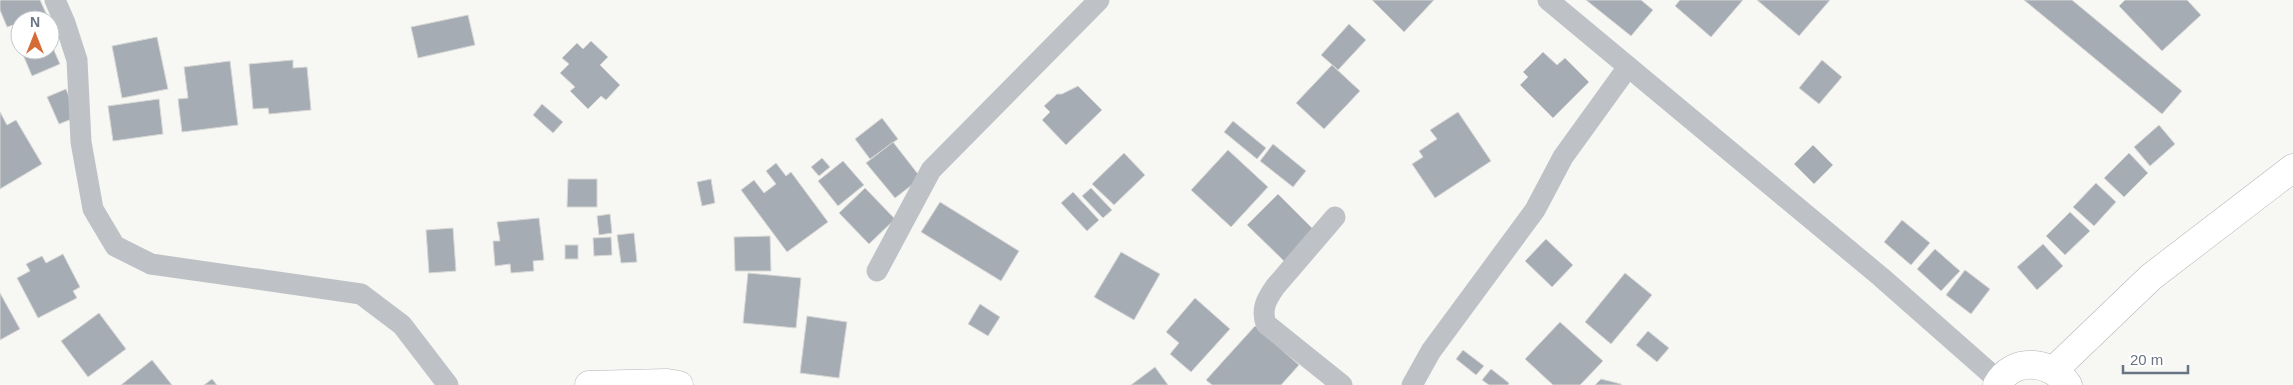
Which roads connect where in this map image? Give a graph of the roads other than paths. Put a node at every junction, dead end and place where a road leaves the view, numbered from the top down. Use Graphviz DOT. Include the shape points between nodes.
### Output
graph roads {
  1 [pos="55,0"];
  2 [pos="1099,0"];
  3 [pos="1548,0"];
  4 [pos="1628,66"];
  5 [pos="2293,168"];
  6 [pos="1335,217"];
  7 [pos="877,271"];
  8 [pos="2061,378"];
  9 [pos="1998,383"];
  10 [pos="448,385"];
  11 [pos="589,385"];
  12 [pos="679,385"];
  13 [pos="1342,385"];
  14 [pos="1412,385"];
  1 -- 10 [label="street" via="76,60 81,142 94,209 115,246 151,264 361,294 402,325"];
  2 -- 7 [label="street" via="931,170"];
  3 -- 4 [label="street"];
  4 -- 9 [label="street" via="1881,277"];
  4 -- 14 [label="street" via="1563,157 1535,210 1431,351"];
  5 -- 8 [label="main road" via="2151,277"];
  6 -- 13 [label="street" via="1275,287 1266,300 1263,314 1266,324"];
  8 -- 9 [label="main road" via="2043,365 2031,364 2018,366"];
  11 -- 12 [label="main road"];
}
